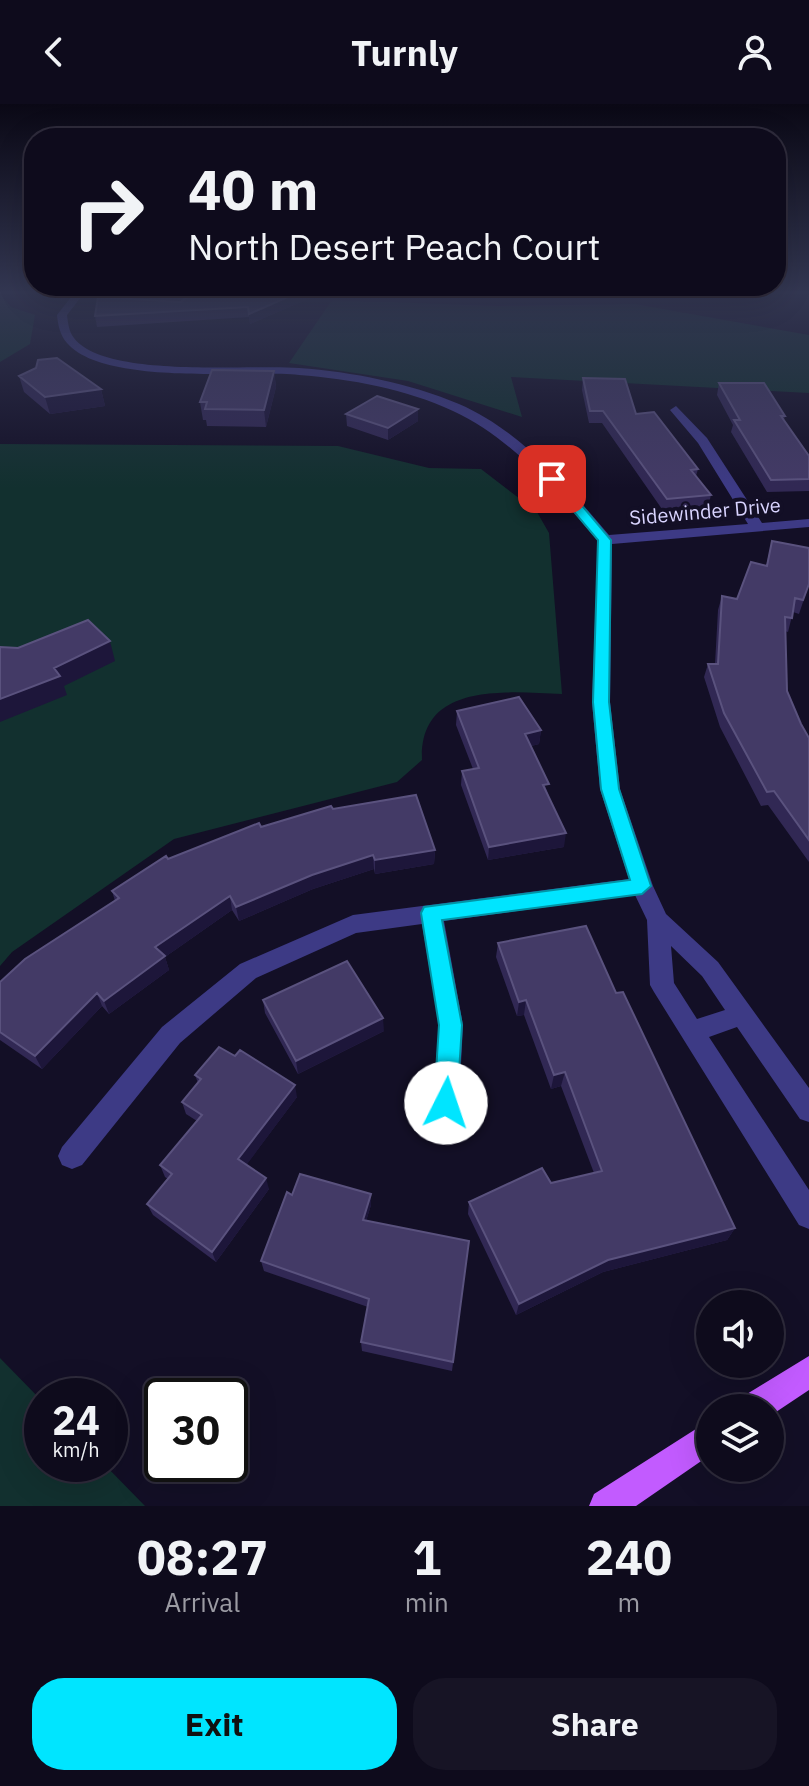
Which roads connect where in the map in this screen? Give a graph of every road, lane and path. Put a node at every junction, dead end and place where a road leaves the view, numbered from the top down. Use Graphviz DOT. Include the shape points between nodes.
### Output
graph roads {
  1 [pos="103,357"];
  2 [pos="676,410"];
  3 [pos="809,523"];
  4 [pos="756,525"];
  5 [pos="605,540"];
  6 [pos="642,886"];
  7 [pos="431,913"];
  8 [pos="658,920"];
  9 [pos="742,1015"];
  10 [pos="692,1032"];
  11 [pos="446,1103"];
  12 [pos="809,1110"];
  13 [pos="72,1156"];
  14 [pos="809,1215"];
  15 [pos="809,1372"];
  16 [pos="775,1394"];
  17 [pos="696,1445"];
  18 [pos="606,1506"];
  1 -- 5 [label="street" via="160,367 299,371 390,387 455,407 501,431 535,458"];
  2 -- 4 [label="street" via="703,441"];
  3 -- 4 [label="street, Sidewinder Drive"];
  4 -- 5 [label="street, Sidewinder Drive"];
  5 -- 6 [label="street" via="601,702 610,789"];
  6 -- 7 [label="street"];
  6 -- 8 [label="street"];
  7 -- 11 [label="street" via="451,1025"];
  7 -- 13 [label="street" via="353,924 248,971 171,1035"];
  8 -- 9 [label="street" via="710,969"];
  8 -- 10 [label="street" via="662,985"];
  9 -- 10 [label="street"];
  9 -- 12 [label="street"];
  10 -- 14 [label="street"];
  15 -- 16 [label="main road"];
  17 -- 18 [label="main road"];
}
